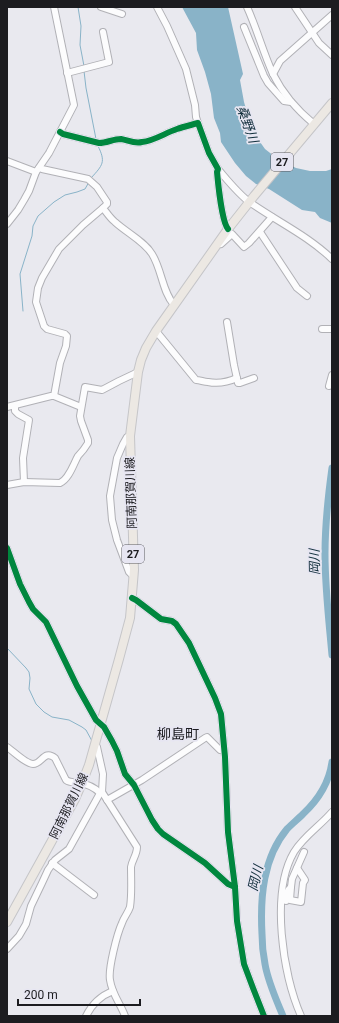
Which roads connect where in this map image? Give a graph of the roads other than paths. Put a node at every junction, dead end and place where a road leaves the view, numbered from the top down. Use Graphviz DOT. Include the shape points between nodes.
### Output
graph roads {
  1 [pos="54,7"];
  2 [pos="101,7"];
  3 [pos="157,7"];
  4 [pos="247,7"];
  5 [pos="296,7"];
  6 [pos="122,14"];
  7 [pos="332,15"];
  8 [pos="244,27"];
  9 [pos="103,32"];
  10 [pos="312,33"];
  11 [pos="332,55"];
  12 [pos="67,73"];
  13 [pos="273,74"];
  14 [pos="198,93"];
  15 [pos="291,102"];
  16 [pos="332,103"];
  17 [pos="198,123"];
  18 [pos="312,127"];
  19 [pos="60,132"];
  20 [pos="7,161"];
  21 [pos="37,170"];
  22 [pos="218,170"];
  23 [pos="252,199"];
  24 [pos="103,208"];
  25 [pos="272,217"];
  26 [pos="7,224"];
  27 [pos="228,229"];
  28 [pos="260,232"];
  29 [pos="218,244"];
  30 [pos="332,259"];
  31 [pos="307,296"];
  32 [pos="174,305"];
  33 [pos="227,322"];
  34 [pos="332,329"];
  35 [pos="322,330"];
  36 [pos="156,331"];
  37 [pos="138,372"];
  38 [pos="332,375"];
  39 [pos="237,378"];
  40 [pos="254,378"];
  41 [pos="329,386"];
  42 [pos="54,396"];
  43 [pos="15,406"];
  44 [pos="7,407"];
  45 [pos="81,407"];
  46 [pos="130,436"];
  47 [pos="24,482"];
  48 [pos="7,485"];
  49 [pos="7,548"];
  50 [pos="133,576"];
  51 [pos="132,598"];
  52 [pos="101,724"];
  53 [pos="95,744"];
  54 [pos="7,747"];
  55 [pos="224,750"];
  56 [pos="82,783"];
  57 [pos="134,785"];
  58 [pos="101,793"];
  59 [pos="107,800"];
  60 [pos="332,812"];
  61 [pos="304,852"];
  62 [pos="52,863"];
  63 [pos="297,868"];
  64 [pos="235,887"];
  65 [pos="291,888"];
  66 [pos="94,895"];
  67 [pos="281,914"];
  68 [pos="7,922"];
  69 [pos="7,949"];
  70 [pos="113,991"];
  71 [pos="86,1016"];
  72 [pos="125,1016"];
  73 [pos="264,1016"];
  74 [pos="301,1016"];
  1 -- 12 [label="street"];
  2 -- 6 [label="street"];
  3 -- 17 [label="street" via="186,69"];
  4 -- 13 [label="street"];
  5 -- 10 [label="street"];
  7 -- 10 [label="street"];
  8 -- 15 [label="street" via="268,83 284,101"];
  9 -- 12 [label="street" via="109,62"];
  10 -- 11 [label="street"];
  10 -- 13 [label="street" via="280,61"];
  12 -- 19 [label="street" via="74,106"];
  13 -- 15 [label="street"];
  14 -- 17 [label="street"];
  15 -- 18 [label="street"];
  16 -- 18 [label="main road, 阿南那賀川線 / 27"];
  17 -- 19 [label="street" via="155,139 135,143 122,139 99,143"];
  17 -- 22 [label="street"];
  18 -- 23 [label="main road, 阿南那賀川線 / 27"];
  19 -- 21 [label="street"];
  20 -- 21 [label="street"];
  21 -- 24 [label="street" via="88,179 107,202"];
  21 -- 26 [label="street" via="24,200"];
  22 -- 23 [label="street" via="240,194"];
  22 -- 27 [label="street" via="221,203"];
  23 -- 25 [label="street"];
  23 -- 27 [label="main road, 阿南那賀川線 / 27"];
  24 -- 32 [label="street" via="114,222 141,242 152,254 168,297"];
  24 -- 42 [label="street" via="59,250 38,288 36,302 44,326 67,336"];
  25 -- 28 [label="street"];
  25 -- 30 [label="street"];
  27 -- 29 [label="main road, 阿南那賀川線 / 27"];
  28 -- 29 [label="street" via="244,247 232,234 222,244"];
  28 -- 31 [label="street" via="297,288"];
  29 -- 32 [label="main road, 阿南那賀川線 / 27"];
  32 -- 36 [label="main road, 阿南那賀川線 / 27"];
  33 -- 39 [label="street"];
  34 -- 35 [label="street"];
  36 -- 37 [label="main road, 阿南那賀川線 / 27" via="146,348"];
  36 -- 39 [label="street" via="196,380 213,383"];
  37 -- 45 [label="street" via="102,390 85,387"];
  37 -- 46 [label="main road, 阿南那賀川線 / 27"];
  38 -- 41 [label="street"];
  39 -- 40 [label="street" via="240,383"];
  42 -- 43 [label="street"];
  42 -- 45 [label="street"];
  43 -- 44 [label="street"];
  43 -- 47 [label="street" via="15,411 29,420 23,458"];
  45 -- 47 [label="street" via="80,416 88,443 67,476 60,483"];
  46 -- 50 [label="main road, 阿南那賀川線 / 27"];
  46 -- 50 [label="street" via="127,437 117,458 110,496 117,540 129,572"];
  47 -- 48 [label="street"];
  49 -- 52 [label="street" via="28,602 46,622 77,686 96,720"];
  50 -- 51 [label="main road, 阿南那賀川線 / 27"];
  51 -- 52 [label="main road, 阿南那賀川線 / 27" via="128,628"];
  51 -- 55 [label="street" via="161,619 176,624 189,643 221,714"];
  52 -- 53 [label="main road, 阿南那賀川線 / 27"];
  52 -- 57 [label="street" via="112,741 125,774"];
  53 -- 56 [label="main road, 阿南那賀川線 / 27"];
  53 -- 58 [label="street" via="103,774"];
  54 -- 56 [label="street" via="32,764 52,755 66,780"];
  55 -- 57 [label="street" via="220,750 207,737"];
  55 -- 64 [label="street" via="228,832"];
  56 -- 58 [label="street" via="92,786"];
  56 -- 68 [label="main road, 阿南那賀川線 / 27"];
  57 -- 59 [label="street"];
  57 -- 64 [label="street" via="158,829"];
  58 -- 59 [label="street"];
  58 -- 62 [label="street" via="69,849"];
  59 -- 70 [label="street" via="137,847 131,866 130,907 118,933 110,970"];
  60 -- 67 [label="street" via="300,843 293,854 284,879"];
  61 -- 63 [label="street"];
  62 -- 66 [label="street"];
  62 -- 69 [label="street" via="31,906 26,924"];
  63 -- 65 [label="street"];
  63 -- 65 [label="street" via="305,880 301,902 290,900"];
  64 -- 73 [label="street" via="237,922 244,964"];
  65 -- 67 [label="street" via="287,892"];
  67 -- 74 [label="street" via="285,959"];
  70 -- 71 [label="street" via="97,1000"];
  70 -- 72 [label="street"];
}
